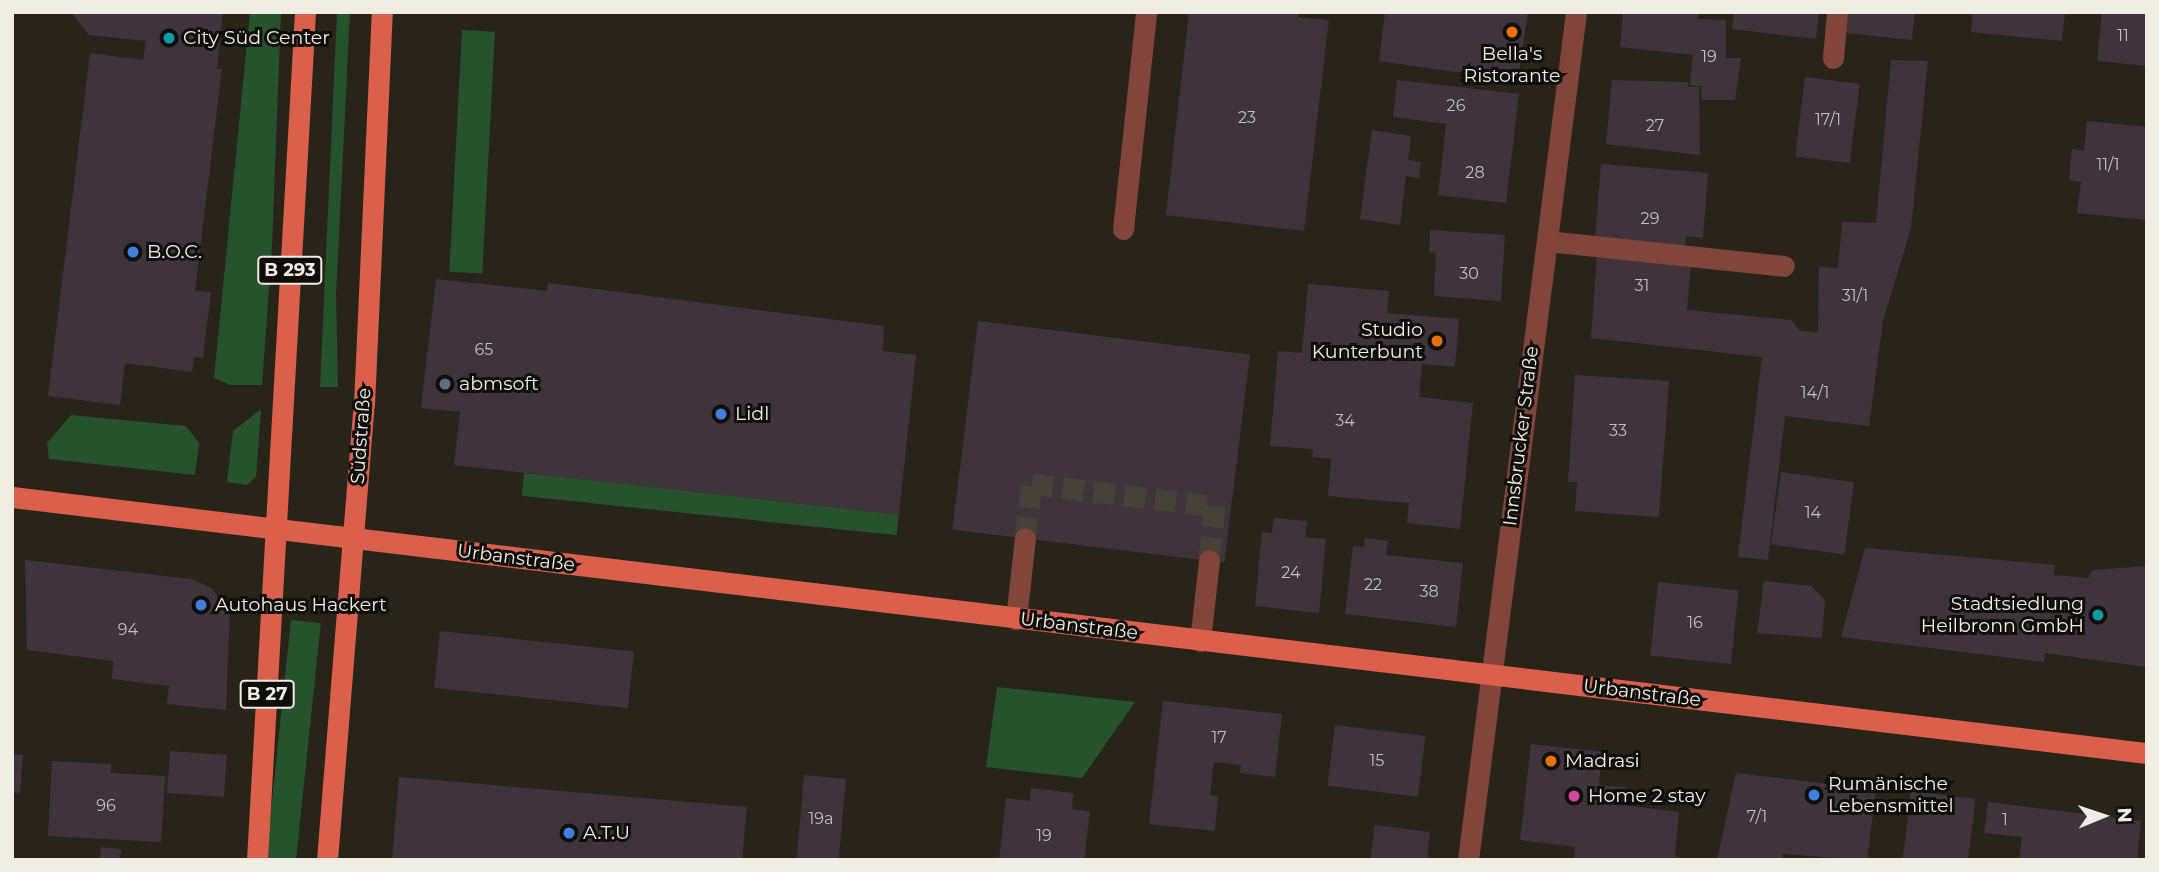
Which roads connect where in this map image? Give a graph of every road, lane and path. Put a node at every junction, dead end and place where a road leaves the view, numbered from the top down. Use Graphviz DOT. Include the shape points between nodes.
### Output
graph roads {
  1 [pos="305,12"];
  2 [pos="382,12"];
  3 [pos="1146,12"];
  4 [pos="1576,12"];
  5 [pos="1837,12"];
  6 [pos="1833,58"];
  7 [pos="1123,229"];
  8 [pos="1547,241"];
  9 [pos="1784,266"];
  10 [pos="12,497"];
  11 [pos="277,528"];
  12 [pos="353,538"];
  13 [pos="1025,538"];
  14 [pos="1209,561"];
  15 [pos="1016,619"];
  16 [pos="1200,641"];
  17 [pos="1490,675"];
  18 [pos="2147,753"];
  19 [pos="257,860"];
  20 [pos="327,860"];
  21 [pos="1468,860"];
  1 -- 11 [label="main road, B 293"];
  2 -- 12 [label="main road, Südstraße" via="364,404"];
  3 -- 7 [label="street"];
  4 -- 8 [label="street, Innsbrucker Straße"];
  5 -- 6 [label="street"];
  8 -- 9 [label="street"];
  8 -- 17 [label="street, Innsbrucker Straße"];
  10 -- 11 [label="main road, Urbanstraße"];
  11 -- 12 [label="main road, Urbanstraße"];
  11 -- 19 [label="main road, B 27"];
  12 -- 15 [label="main road, Urbanstraße"];
  12 -- 20 [label="main road, Südstraße"];
  13 -- 15 [label="street"];
  14 -- 16 [label="street"];
  15 -- 16 [label="main road, Urbanstraße"];
  16 -- 17 [label="main road, Urbanstraße"];
  17 -- 18 [label="main road, Urbanstraße"];
  17 -- 21 [label="street, Innsbrucker Straße"];
}
